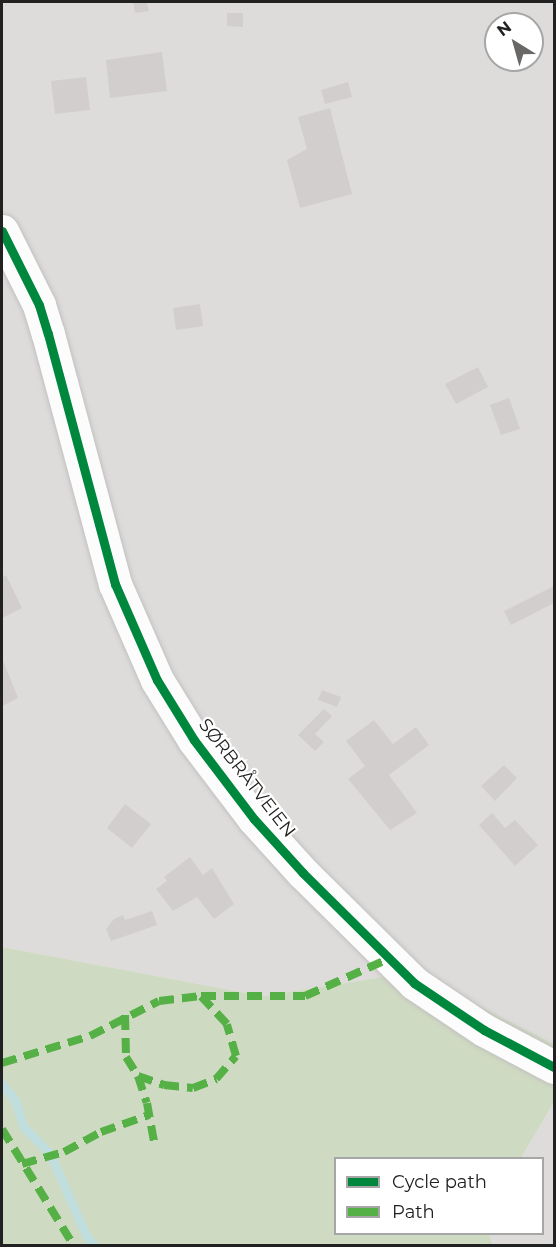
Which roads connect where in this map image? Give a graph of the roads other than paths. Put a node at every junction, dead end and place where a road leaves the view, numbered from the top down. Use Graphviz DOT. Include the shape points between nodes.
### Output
graph roads {
  1 [pos="2,231"];
  2 [pos="555,1067"];
  1 -- 2 [label="street, SØRBRÅTVEIEN" via="39,305 115,584 157,680 194,740 303,873 414,983 484,1030"];
}
